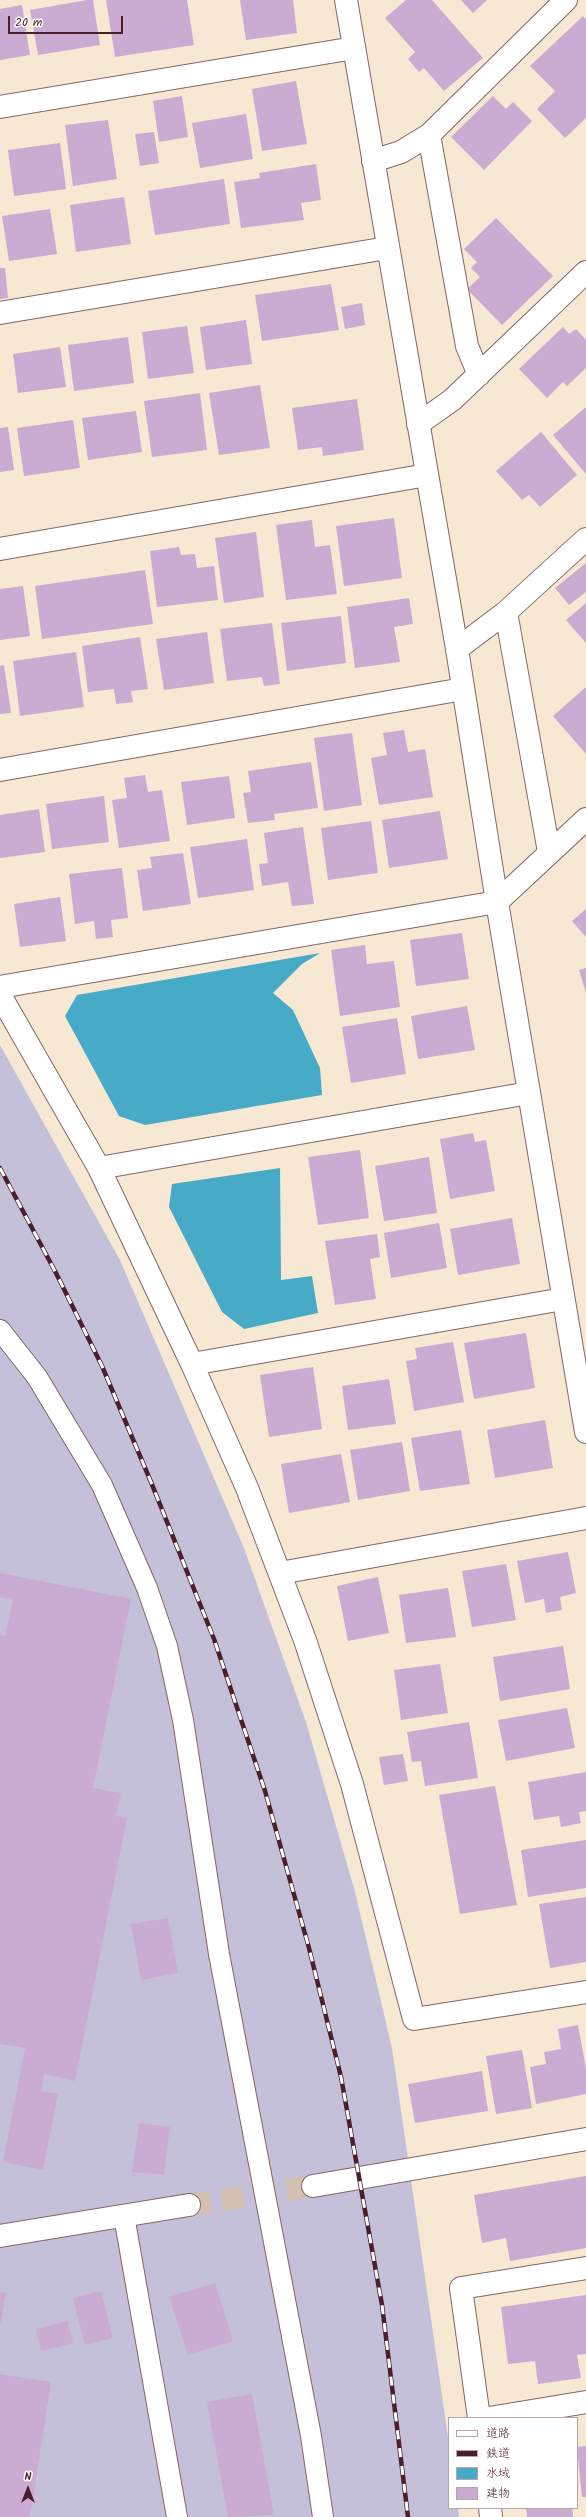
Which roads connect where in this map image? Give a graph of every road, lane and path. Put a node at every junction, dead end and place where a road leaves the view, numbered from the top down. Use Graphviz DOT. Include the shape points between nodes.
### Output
graph roads {
  1 [pos="346,0"];
  2 [pos="566,0"];
  3 [pos="354,48"];
  4 [pos="0,107"];
  5 [pos="429,135"];
  6 [pos="373,161"];
  7 [pos="387,248"];
  8 [pos="586,272"];
  9 [pos="0,312"];
  10 [pos="479,375"];
  11 [pos="418,424"];
  12 [pos="427,475"];
  13 [pos="586,539"];
  14 [pos="0,549"];
  15 [pos="506,612"];
  16 [pos="457,649"];
  17 [pos="463,689"];
  18 [pos="0,770"];
  19 [pos="586,819"];
  20 [pos="549,852"];
  21 [pos="497,902"];
  22 [pos="0,987"];
  23 [pos="0,995"];
  24 [pos="529,1093"];
  25 [pos="99,1168"];
  26 [pos="563,1299"];
  27 [pos="0,1330"];
  28 [pos="192,1364"];
  29 [pos="586,1432"];
  30 [pos="586,1518"];
  31 [pos="280,1573"];
  32 [pos="586,1992"];
  33 [pos="586,2139"];
  34 [pos="313,2186"];
  35 [pos="190,2205"];
  36 [pos="124,2216"];
  37 [pos="0,2236"];
  38 [pos="586,2268"];
  39 [pos="586,2402"];
  40 [pos="479,2417"];
  41 [pos="495,2417"];
  42 [pos="177,2517"];
  43 [pos="323,2517"];
  1 -- 3 [label="street"];
  2 -- 5 [label="street"];
  3 -- 4 [label="street"];
  3 -- 6 [label="street"];
  5 -- 6 [label="street" via="400,152"];
  5 -- 10 [label="street" via="467,346"];
  6 -- 7 [label="street"];
  7 -- 9 [label="street"];
  7 -- 11 [label="street"];
  8 -- 10 [label="street"];
  10 -- 11 [label="street" via="452,400"];
  11 -- 12 [label="street"];
  12 -- 14 [label="street"];
  12 -- 16 [label="street"];
  13 -- 15 [label="street"];
  15 -- 16 [label="street"];
  15 -- 20 [label="street"];
  16 -- 17 [label="street"];
  17 -- 18 [label="street"];
  17 -- 21 [label="street"];
  19 -- 20 [label="street"];
  20 -- 21 [label="street"];
  21 -- 22 [label="street"];
  21 -- 24 [label="street"];
  23 -- 25 [label="street"];
  24 -- 25 [label="street"];
  24 -- 26 [label="street"];
  25 -- 28 [label="street"];
  26 -- 28 [label="street"];
  26 -- 29 [label="street"];
  27 -- 43 [label="lane" via="36,1377 102,1485 147,1588 167,1646 183,1720 219,1954 309,2428"];
  28 -- 31 [label="street" via="247,1488"];
  30 -- 31 [label="street"];
  31 -- 32 [label="street" via="352,1784 414,2019"];
  33 -- 34 [label="street"];
  35 -- 36 [label="street"];
  36 -- 37 [label="street"];
  36 -- 42 [label="lane"];
  38 -- 40 [label="street" via="461,2288"];
  39 -- 41 [label="street"];
}
